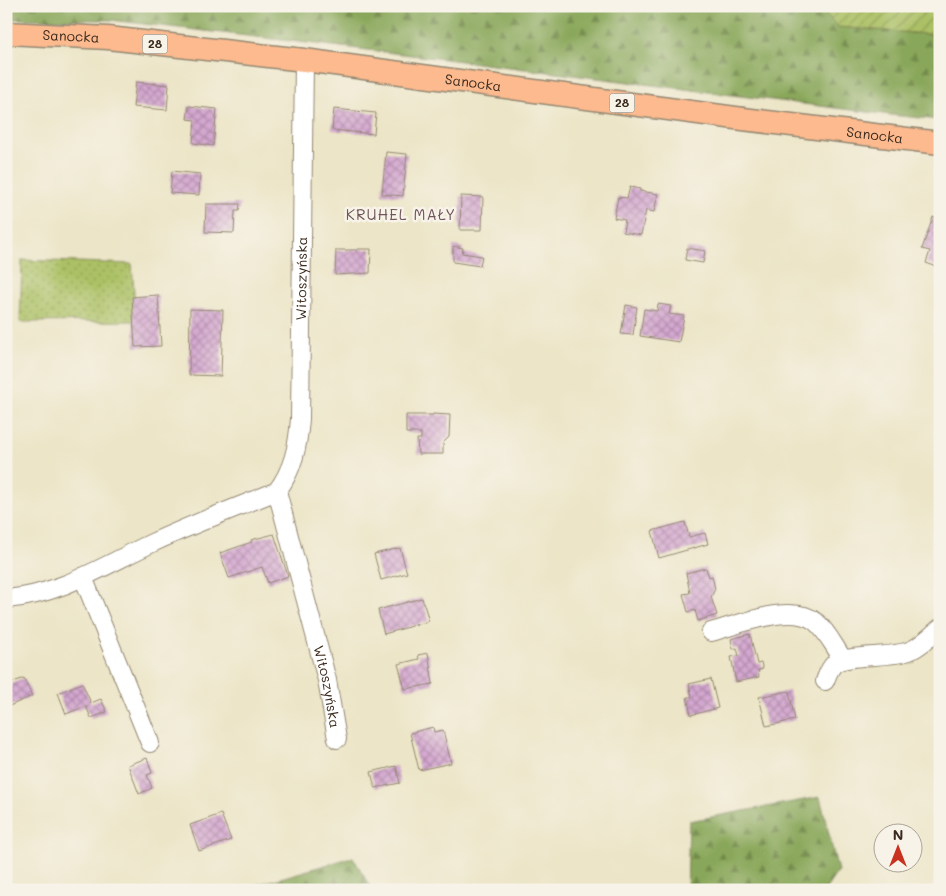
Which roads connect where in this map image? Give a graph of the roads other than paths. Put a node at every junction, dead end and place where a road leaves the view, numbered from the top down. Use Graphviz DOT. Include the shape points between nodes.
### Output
graph roads {
  1 [pos="6,33"];
  2 [pos="304,60"];
  3 [pos="940,144"];
  4 [pos="277,491"];
  5 [pos="83,577"];
  6 [pos="6,599"];
  7 [pos="940,628"];
  8 [pos="711,632"];
  9 [pos="842,659"];
  10 [pos="825,681"];
  11 [pos="336,739"];
  12 [pos="150,743"];
  1 -- 2 [label="main road, Sanocka / 28" via="108,38"];
  2 -- 3 [label="main road, Sanocka / 28"];
  2 -- 4 [label="street, Witoszyńska" via="299,442 293,464"];
  4 -- 5 [label="street" via="154,542"];
  4 -- 11 [label="street, Witoszyńska" via="327,680"];
  5 -- 6 [label="street" via="50,591"];
  5 -- 12 [label="street"];
  7 -- 9 [label="street" via="909,651"];
  8 -- 9 [label="street" via="795,613 816,622"];
  9 -- 10 [label="street" via="834,664"];
}
